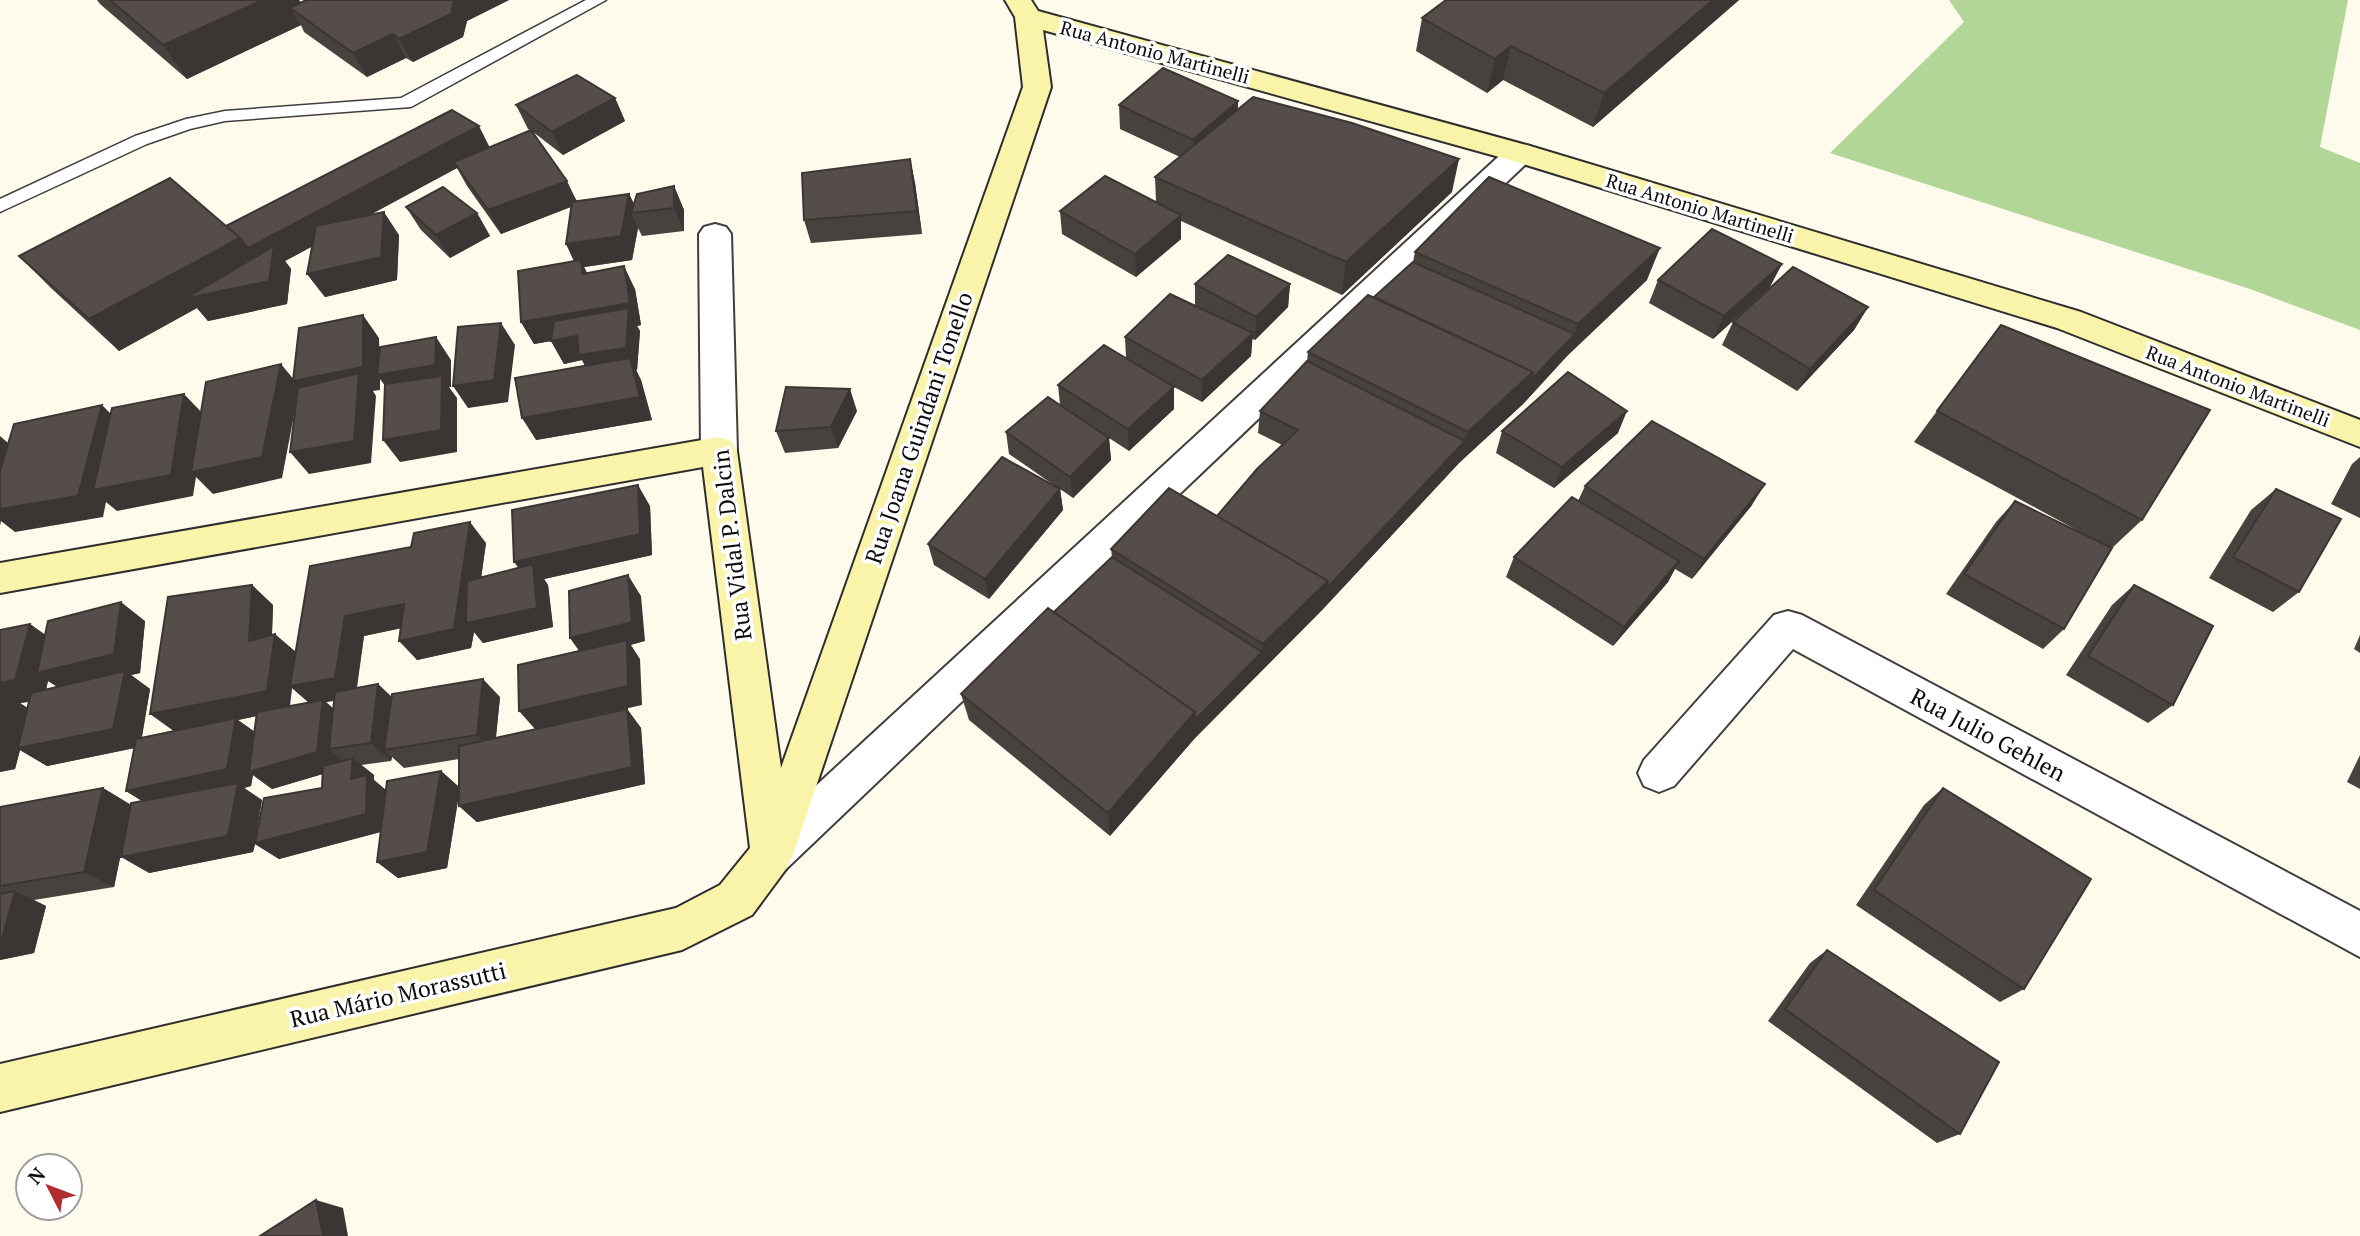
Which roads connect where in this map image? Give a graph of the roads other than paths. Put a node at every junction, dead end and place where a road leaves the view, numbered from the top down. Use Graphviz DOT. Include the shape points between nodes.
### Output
graph roads {
  1 [pos="598,0"];
  2 [pos="1023,8"];
  3 [pos="1520,153"];
  4 [pos="0,206"];
  5 [pos="715,234"];
  6 [pos="2360,434"];
  7 [pos="719,451"];
  8 [pos="0,578"];
  9 [pos="1659,773"];
  10 [pos="771,855"];
  11 [pos="2360,935"];
  12 [pos="0,1088"];
  1 -- 4 [label="lane" via="405,103 225,116 187,124 141,140"];
  2 -- 3 [label="street, Rua Antonio Martinelli"];
  2 -- 10 [label="street, Rua Joana Guindani Tonello" via="1037,87"];
  3 -- 6 [label="street, Rua Antonio Martinelli" via="2069,320"];
  3 -- 10 [label="street"];
  5 -- 7 [label="street, Rua Vidal P. Dalcin"];
  7 -- 8 [label="street"];
  7 -- 10 [label="street, Rua Vidal P. Dalcin"];
  9 -- 11 [label="street, Rua Julio Gehlen" via="1788,627"];
  10 -- 12 [label="street, Rua Mário Morassutti" via="736,900 682,928"];
}
